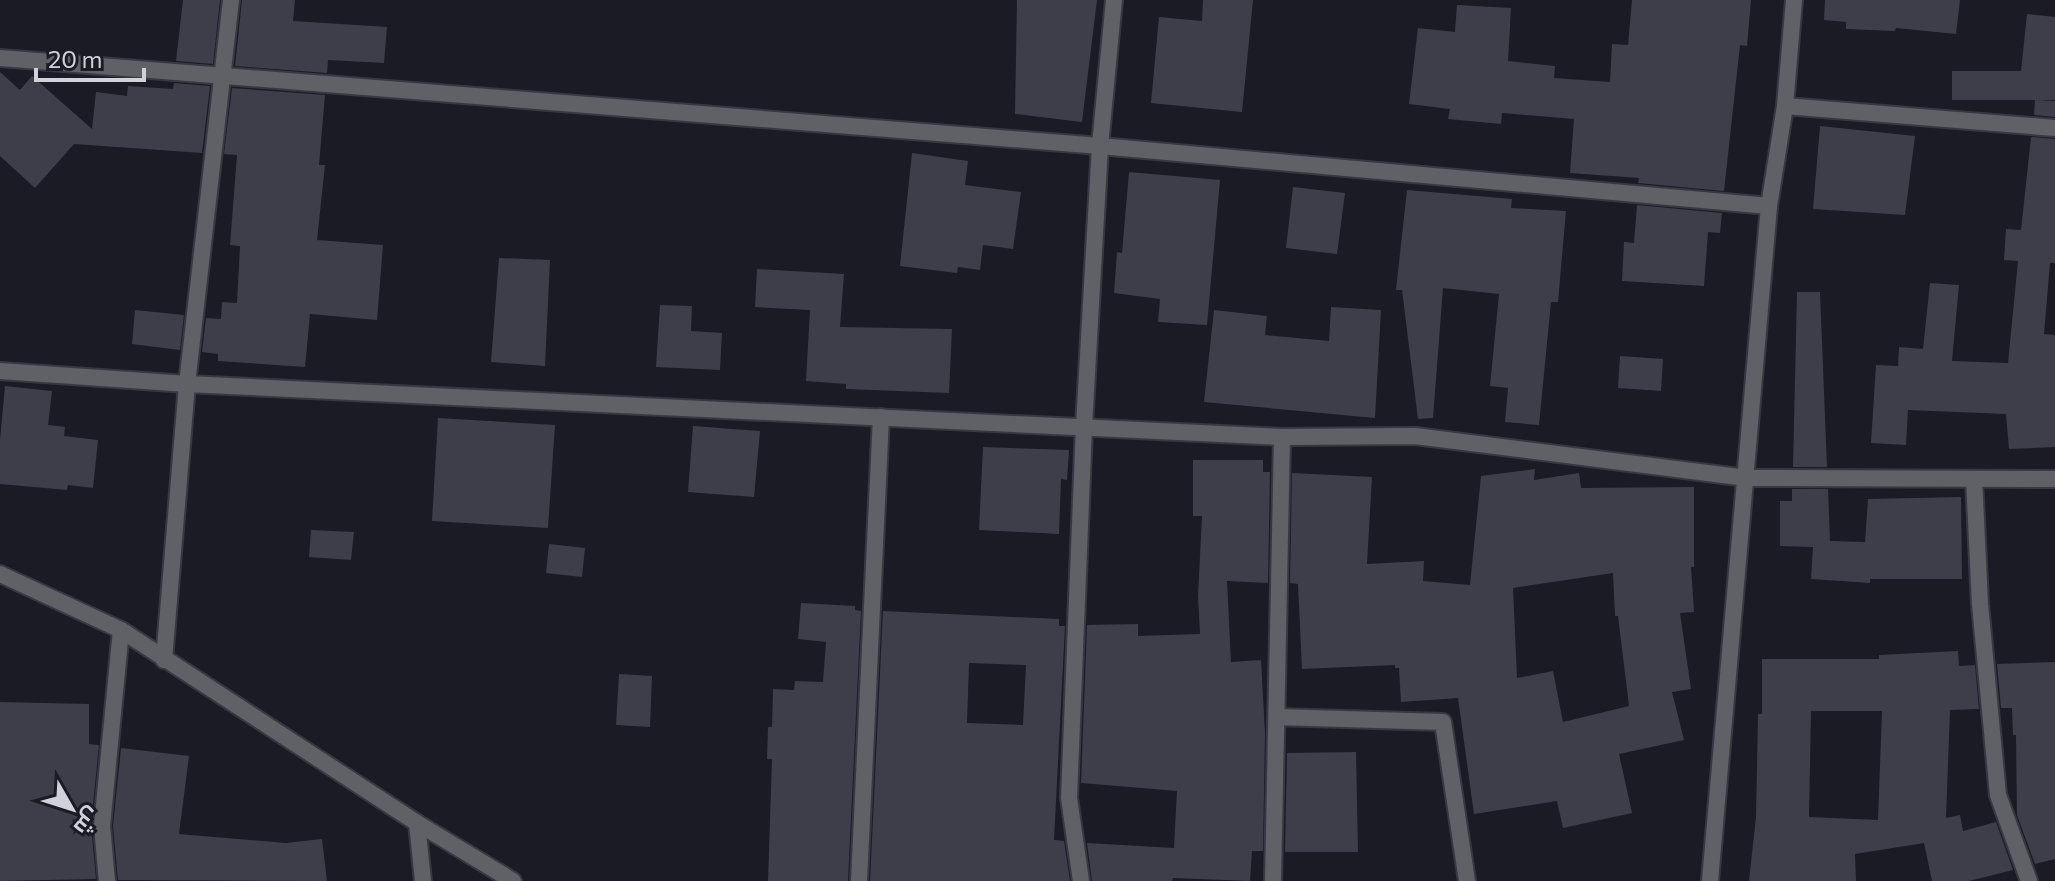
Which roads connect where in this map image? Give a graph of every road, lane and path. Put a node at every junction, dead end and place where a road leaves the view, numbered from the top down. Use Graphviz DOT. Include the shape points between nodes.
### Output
graph roads {
  1 [pos="231,0"];
  2 [pos="1114,0"];
  3 [pos="1794,0"];
  4 [pos="0,58"];
  5 [pos="222,75"];
  6 [pos="1785,106"];
  7 [pos="2055,128"];
  8 [pos="1100,146"];
  9 [pos="1769,206"];
  10 [pos="0,371"];
  11 [pos="187,384"];
  12 [pos="881,417"];
  13 [pos="1084,426"];
  14 [pos="1282,437"];
  15 [pos="1747,478"];
  16 [pos="1974,479"];
  17 [pos="2055,479"];
  18 [pos="0,574"];
  19 [pos="121,630"];
  20 [pos="164,660"];
  21 [pos="1277,717"];
  22 [pos="417,823"];
  23 [pos="107,881"];
  24 [pos="423,881"];
  25 [pos="513,881"];
  26 [pos="859,881"];
  27 [pos="1081,881"];
  28 [pos="1273,881"];
  29 [pos="1467,881"];
  30 [pos="1710,881"];
  31 [pos="2029,881"];
  1 -- 5 [label="street"];
  2 -- 8 [label="street"];
  3 -- 6 [label="street"];
  4 -- 5 [label="street"];
  5 -- 8 [label="street"];
  5 -- 11 [label="street"];
  6 -- 7 [label="street"];
  6 -- 9 [label="street"];
  8 -- 9 [label="street"];
  8 -- 13 [label="street"];
  9 -- 15 [label="street"];
  10 -- 11 [label="street"];
  11 -- 12 [label="street"];
  11 -- 20 [label="street"];
  12 -- 13 [label="street"];
  12 -- 26 [label="street"];
  13 -- 14 [label="street"];
  13 -- 27 [label="street" via="1069,798"];
  14 -- 15 [label="street" via="1415,436"];
  14 -- 21 [label="street"];
  15 -- 16 [label="street"];
  15 -- 30 [label="street"];
  16 -- 17 [label="street"];
  16 -- 31 [label="street" via="1998,795"];
  18 -- 19 [label="street"];
  19 -- 20 [label="street"];
  19 -- 23 [label="street" via="102,826"];
  20 -- 22 [label="street"];
  21 -- 28 [label="street"];
  21 -- 29 [label="street" via="1443,722"];
  22 -- 24 [label="street"];
  22 -- 25 [label="street"];
}
